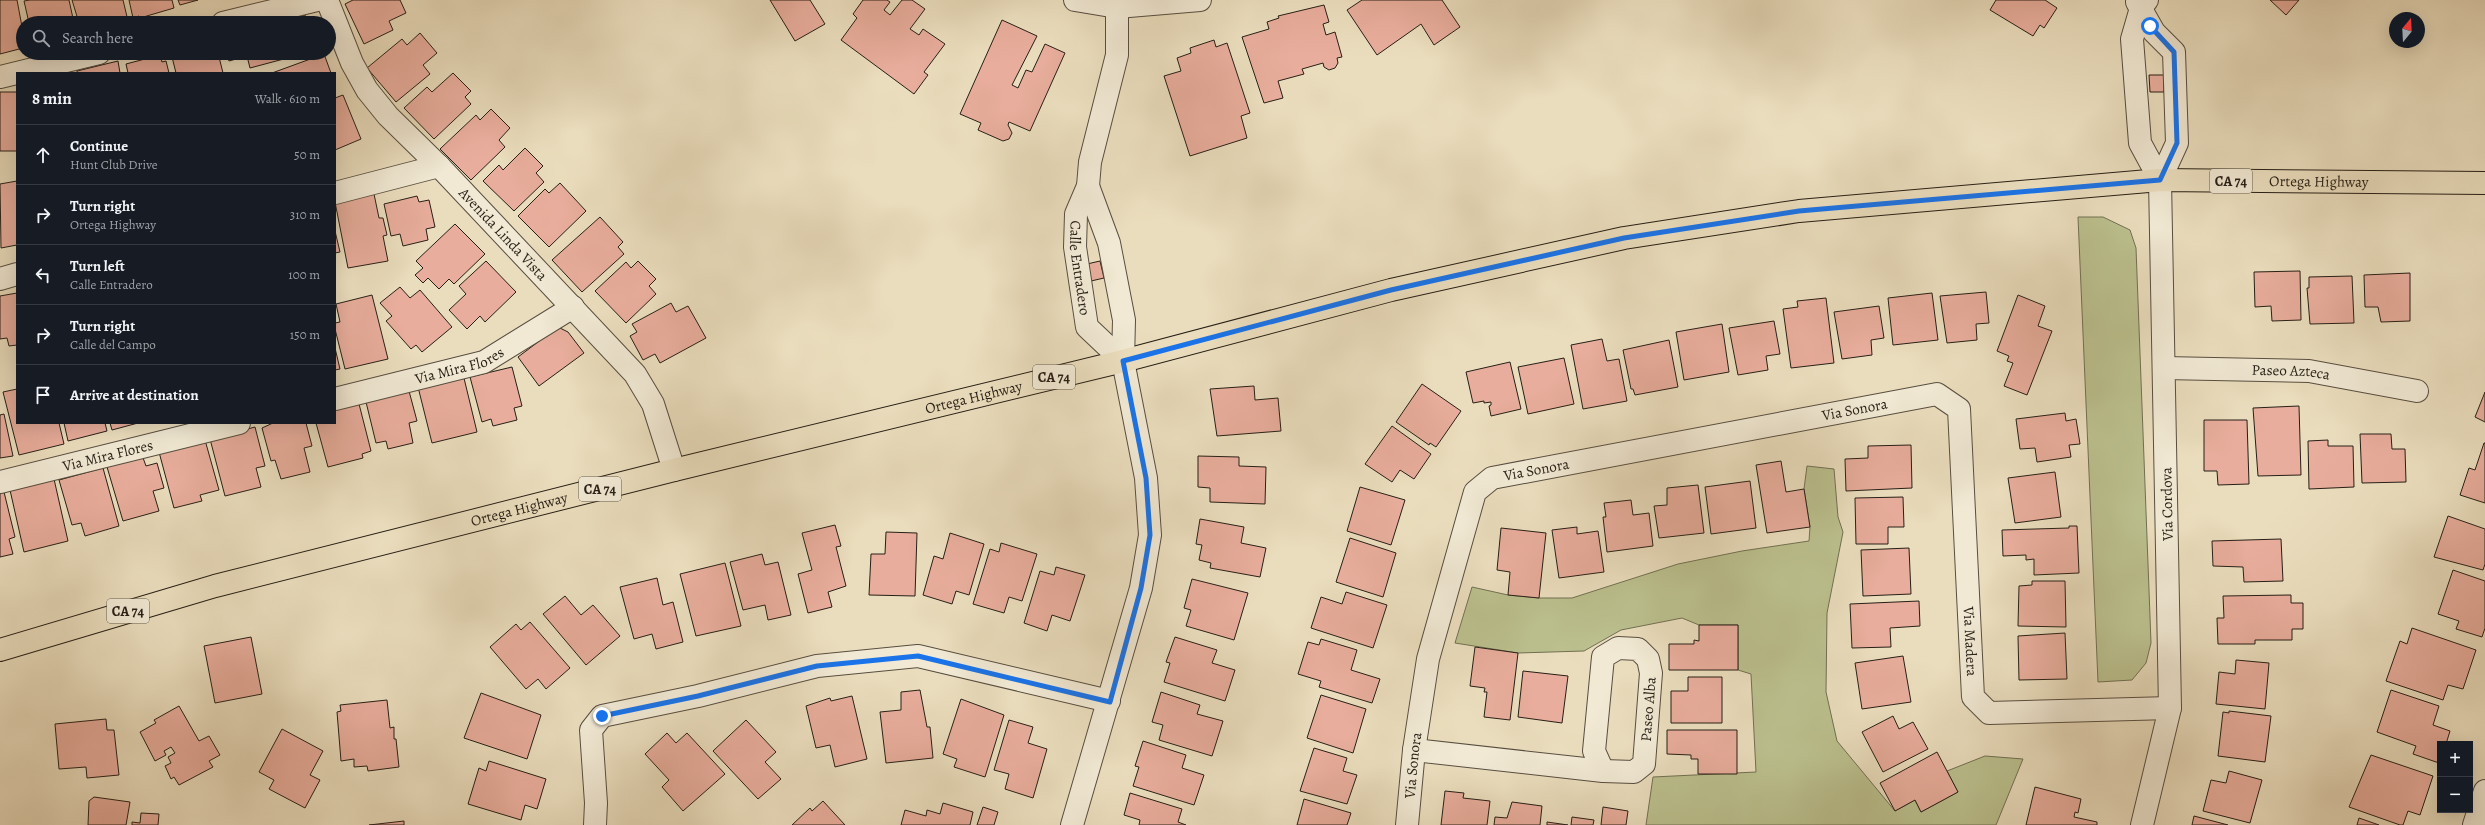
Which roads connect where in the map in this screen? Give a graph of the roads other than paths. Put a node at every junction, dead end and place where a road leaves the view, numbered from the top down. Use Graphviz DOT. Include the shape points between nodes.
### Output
graph roads {
  1 [pos="317,0"];
  2 [pos="327,0"];
  3 [pos="1075,0"];
  4 [pos="1200,0"];
  5 [pos="2141,3"];
  6 [pos="1117,7"];
  7 [pos="252,16"];
  8 [pos="333,16"];
  9 [pos="336,23"];
  10 [pos="70,60"];
  11 [pos="21,72"];
  12 [pos="16,73"];
  13 [pos="0,77"];
  14 [pos="439,166"];
  15 [pos="2160,180"];
  16 [pos="2485,182"];
  17 [pos="1088,186"];
  18 [pos="336,193"];
  19 [pos="1109,243"];
  20 [pos="1075,247"];
  21 [pos="16,274"];
  22 [pos="0,279"];
  23 [pos="573,307"];
  24 [pos="1123,361"];
  25 [pos="2164,368"];
  26 [pos="2416,391"];
  27 [pos="1937,394"];
  28 [pos="336,399"];
  29 [pos="235,424"];
  30 [pos="674,470"];
  31 [pos="0,482"];
  32 [pos="0,650"];
  33 [pos="1110,702"];
  34 [pos="2170,708"];
  35 [pos="1414,750"];
  36 [pos="1603,771"];
  37 [pos="2485,791"];
  38 [pos="594,825"];
  39 [pos="1072,825"];
  40 [pos="1407,825"];
  41 [pos="2142,825"];
  42 [pos="2474,825"];
  1 -- 7 [label="street"];
  2 -- 8 [label="street, Avenida Linda Vista"];
  3 -- 6 [label="street"];
  4 -- 6 [label="street"];
  5 -- 15 [label="street" via="2132,39 2140,144"];
  5 -- 15 [label="street" via="2154,32 2174,52 2177,143"];
  6 -- 17 [label="street, Calle Entradero" via="1117,55 1090,162"];
  9 -- 14 [label="street, Avenida Linda Vista" via="352,63 367,90 388,116"];
  10 -- 11 [label="street"];
  12 -- 13 [label="street"];
  14 -- 18 [label="street"];
  14 -- 23 [label="street, Avenida Linda Vista"];
  15 -- 16 [label="main road, Ortega Highway / CA 74"];
  15 -- 24 [label="main road, Ortega Highway / CA 74" via="1799,211 1624,238 1391,290"];
  15 -- 25 [label="street, Via Cordova"];
  17 -- 19 [label="street, Calle Entradero"];
  17 -- 20 [label="street, Calle Entradero" via="1076,214"];
  19 -- 20 [label="street"];
  19 -- 24 [label="street, Calle Entradero" via="1124,320"];
  20 -- 24 [label="street, Calle Entradero" via="1087,327"];
  21 -- 22 [label="street"];
  23 -- 28 [label="street, Via Mira Flores" via="484,362"];
  23 -- 30 [label="street, Avenida Linda Vista" via="635,374 653,404"];
  24 -- 30 [label="main road, Ortega Highway / CA 74"];
  24 -- 33 [label="street, Calle Entradero" via="1146,478 1150,535 1141,588"];
  25 -- 26 [label="street, Paseo Azteca" via="2309,371"];
  25 -- 34 [label="street, Via Cordova"];
  27 -- 34 [label="street, Via Madera" via="1959,409 1973,696 1989,713"];
  27 -- 35 [label="street, Via Sonora" via="1492,478 1475,492 1428,659"];
  29 -- 31 [label="street, Via Mira Flores"];
  30 -- 32 [label="main road, Ortega Highway / CA 74" via="215,586"];
  33 -- 38 [label="street" via="918,656 817,666 698,696 602,716 591,730 596,803"];
  33 -- 39 [label="street, Calle Entradero"];
  34 -- 41 [label="street, Via Cordova"];
  35 -- 36 [label="street, Paseo Alba"];
  35 -- 40 [label="street, Via Sonora"];
  36 -- 36 [label="street, Paseo Alba" via="1634,772 1644,764 1651,673 1648,659 1638,649 1618,648 1603,657 1594,751"];
  37 -- 42 [label="street"];
}
